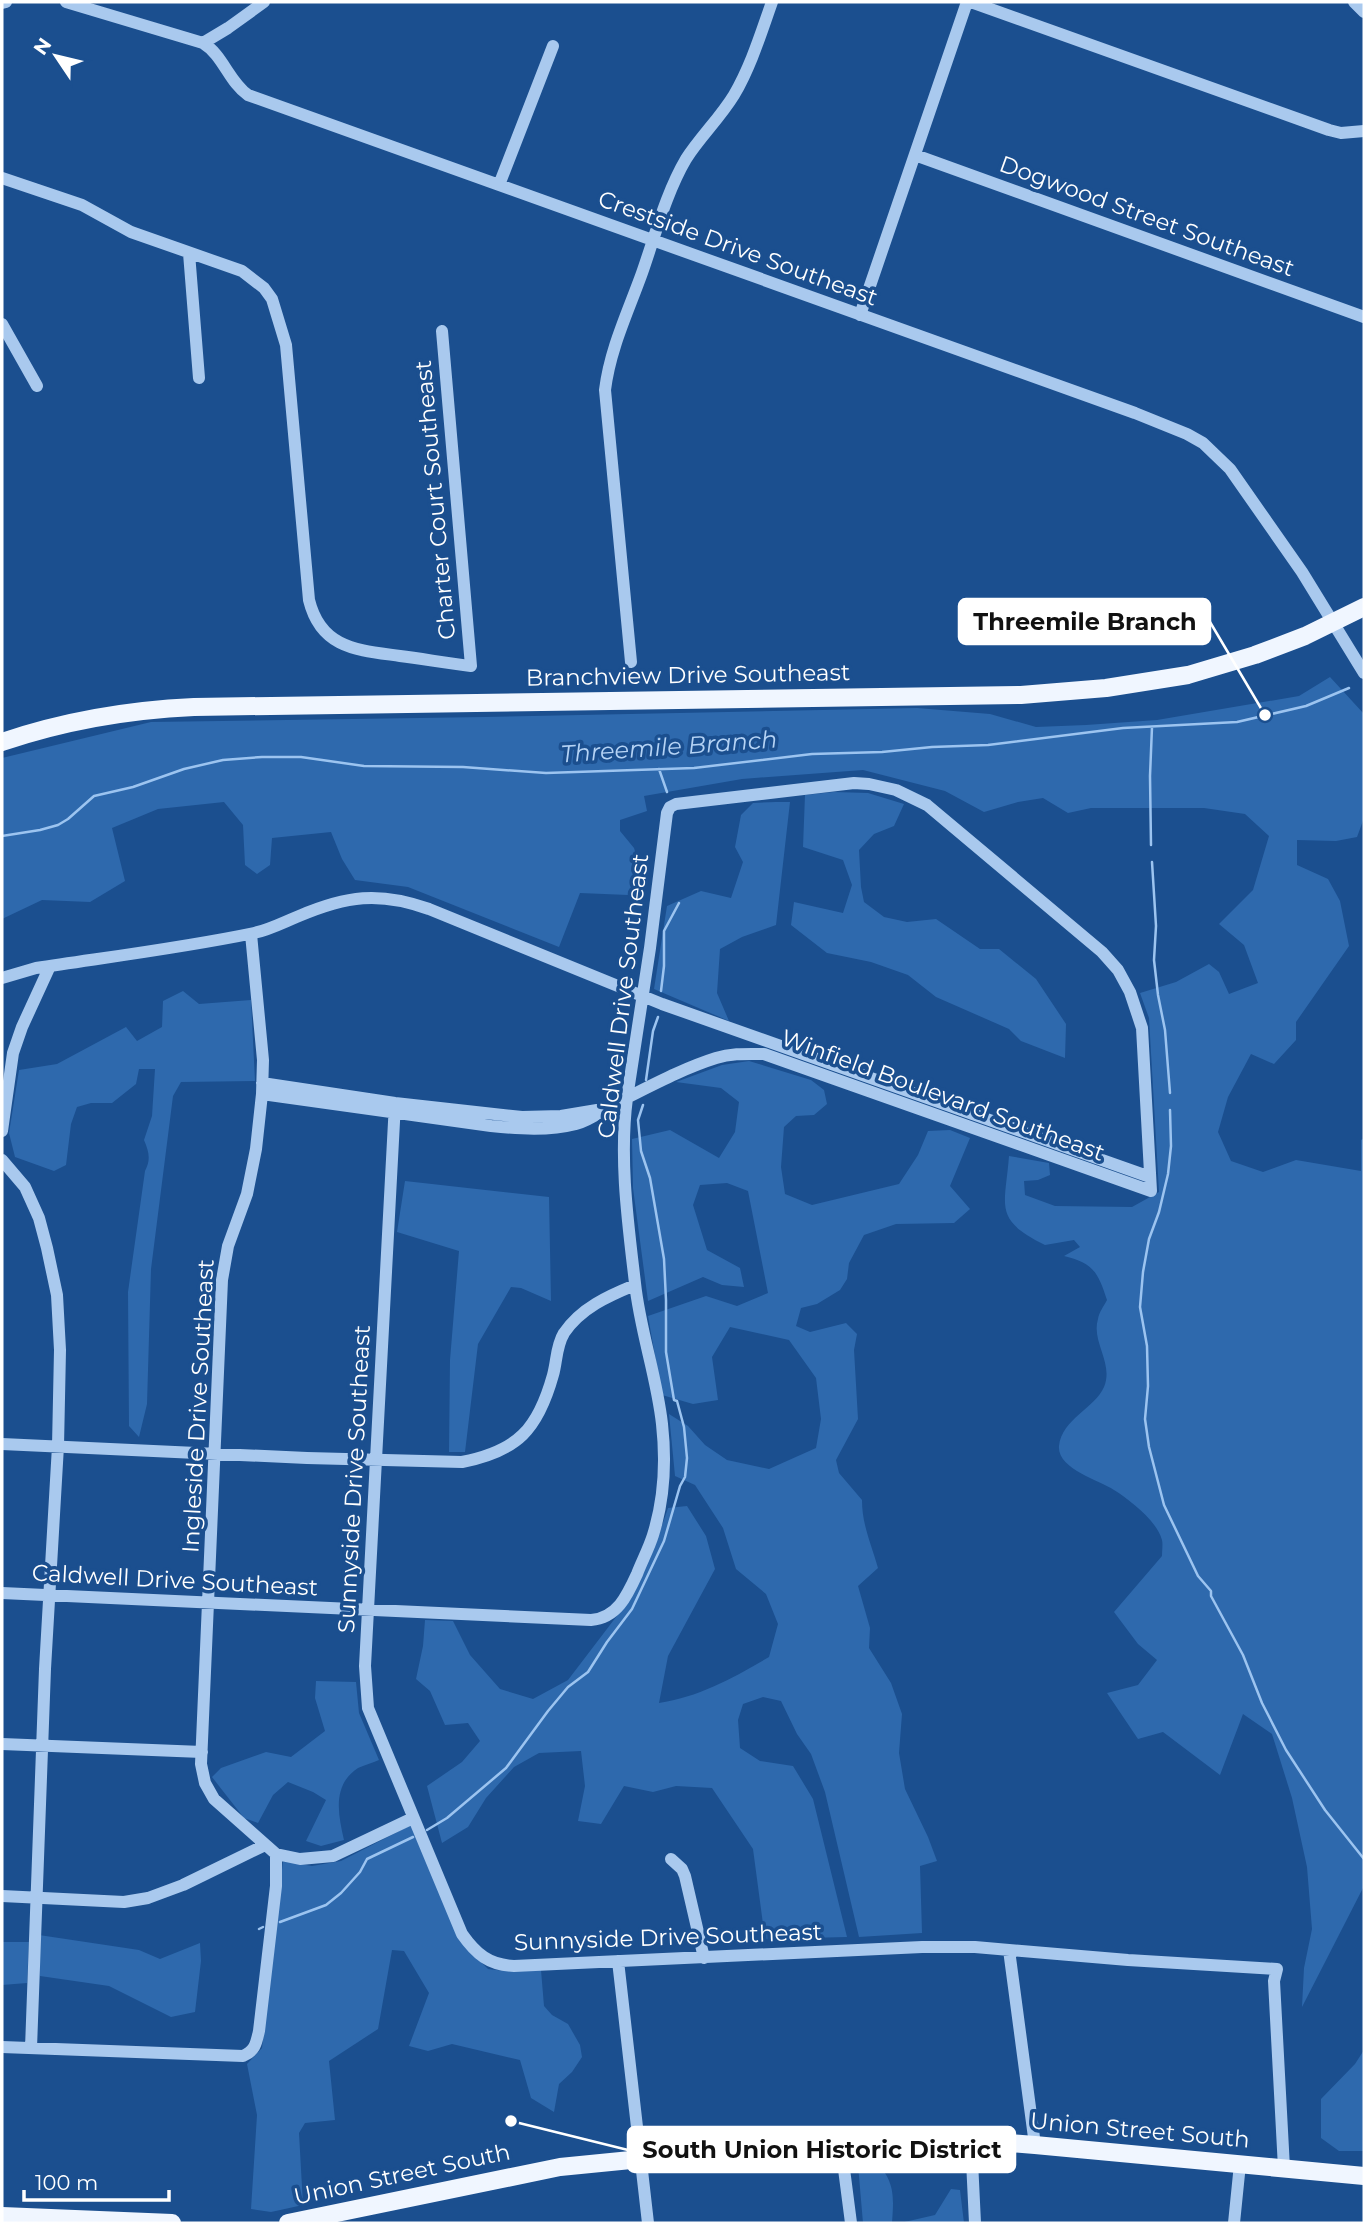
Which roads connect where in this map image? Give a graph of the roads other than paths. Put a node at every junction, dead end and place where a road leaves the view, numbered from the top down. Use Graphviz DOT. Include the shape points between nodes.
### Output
graph roads {
  1 [pos="66,2"];
  2 [pos="264,2"];
  3 [pos="772,2"];
  4 [pos="969,2"];
  5 [pos="1354,2"];
  6 [pos="1364,12"];
  7 [pos="203,43"];
  8 [pos="553,46"];
  9 [pos="1364,131"];
  10 [pos="915,155"];
  11 [pos="2,178"];
  12 [pos="499,185"];
  13 [pos="654,240"];
  14 [pos="189,253"];
  15 [pos="860,315"];
  16 [pos="1364,317"];
  17 [pos="2,324"];
  18 [pos="442,331"];
  19 [pos="199,378"];
  20 [pos="37,386"];
  21 [pos="1364,607"];
  22 [pos="1333,623"];
  23 [pos="631,662"];
  24 [pos="1364,673"];
  25 [pos="2,742"];
  26 [pos="251,934"];
  27 [pos="50,966"];
  28 [pos="2,978"];
  29 [pos="642,996"];
  30 [pos="262,1089"];
  31 [pos="627,1098"];
  32 [pos="395,1108"];
  33 [pos="2,1131"];
  34 [pos="2,1160"];
  35 [pos="1150,1177"];
  36 [pos="635,1285"];
  37 [pos="2,1444"];
  38 [pos="58,1446"];
  39 [pos="215,1453"];
  40 [pos="376,1460"];
  41 [pos="2,1594"];
  42 [pos="50,1596"];
  43 [pos="209,1603"];
  44 [pos="368,1610"];
  45 [pos="2,1744"];
  46 [pos="42,1745"];
  47 [pos="202,1752"];
  48 [pos="413,1818"];
  49 [pos="265,1846"];
  50 [pos="277,1859"];
  51 [pos="671,1859"];
  52 [pos="2,1896"];
  53 [pos="37,1898"];
  54 [pos="1009,1950"];
  55 [pos="704,1958"];
  56 [pos="618,1961"];
  57 [pos="2,2047"];
  58 [pos="31,2048"];
  59 [pos="971,2140"];
  60 [pos="1035,2145"];
  61 [pos="841,2146"];
  62 [pos="641,2159"];
  63 [pos="1240,2164"];
  64 [pos="1284,2168"];
  65 [pos="1364,2176"];
  66 [pos="2,2216"];
  67 [pos="172,2223"];
  68 [pos="288,2223"];
  69 [pos="648,2223"];
  70 [pos="851,2223"];
  71 [pos="975,2223"];
  72 [pos="1234,2223"];
  1 -- 7 [label="street"];
  2 -- 7 [label="street"];
  3 -- 13 [label="street" via="749,65 687,159"];
  4 -- 9 [label="street" via="1329,131"];
  4 -- 10 [label="street"];
  5 -- 6 [label="street"];
  7 -- 12 [label="street, Crestside Drive Southeast" via="248,95"];
  8 -- 12 [label="street"];
  10 -- 15 [label="street"];
  10 -- 16 [label="street, Dogwood Street Southeast"];
  11 -- 14 [label="street" via="82,205 131,232"];
  12 -- 13 [label="street, Crestside Drive Southeast"];
  13 -- 15 [label="street, Crestside Drive Southeast"];
  13 -- 23 [label="street" via="615,345 605,390"];
  14 -- 18 [label="street, Charter Court Southeast" via="253,278 272,299 278,315 286,345 309,600 320,626 355,649 471,666"];
  14 -- 19 [label="street"];
  15 -- 22 [label="street, Crestside Drive Southeast" via="1135,413 1203,443 1230,469"];
  17 -- 20 [label="street"];
  21 -- 22 [label="main road, Branchview Drive Southeast"];
  22 -- 24 [label="street, Crestside Drive Southeast"];
  22 -- 25 [label="main road, Branchview Drive Southeast" via="1255,655 1188,675 1106,688 1021,695 194,706 65,723"];
  26 -- 27 [label="street, Winfield Boulevard Southeast"];
  26 -- 29 [label="street, Winfield Boulevard Southeast" via="344,900 396,900 429,909"];
  26 -- 30 [label="street, Ingleside Drive Southeast"];
  27 -- 28 [label="street, Winfield Boulevard Southeast"];
  27 -- 33 [label="street" via="13,1053"];
  29 -- 31 [label="street, Caldwell Drive Southeast"];
  29 -- 35 [label="street, Winfield Boulevard Southeast"];
  29 -- 35 [label="street, Caldwell Drive Southeast" via="670,807 854,783 896,790 927,805 1118,970 1142,1028"];
  30 -- 32 [label="street, Winfield Boulevard Southeast"];
  30 -- 39 [label="street, Ingleside Drive Southeast" via="257,1149 222,1280"];
  31 -- 32 [label="street, Winfield Boulevard Southeast" via="604,1109 538,1118"];
  31 -- 35 [label="street, Winfield Boulevard Southeast" via="717,1058 764,1054 1151,1191"];
  31 -- 36 [label="street, Caldwell Drive Southeast" via="624,1157"];
  32 -- 40 [label="street, Sunnyside Drive Southeast"];
  34 -- 38 [label="street" via="25,1186 39,1218 57,1295"];
  36 -- 40 [label="street" via="573,1321 559,1344 539,1414 513,1443 494,1454 462,1462"];
  36 -- 44 [label="street, Caldwell Drive Southeast" via="662,1424 664,1459 653,1538 619,1605 606,1618 591,1620"];
  37 -- 38 [label="street"];
  38 -- 39 [label="street"];
  38 -- 42 [label="street"];
  39 -- 40 [label="street"];
  39 -- 43 [label="street, Ingleside Drive Southeast"];
  40 -- 44 [label="street, Sunnyside Drive Southeast"];
  41 -- 42 [label="street, Caldwell Drive Southeast"];
  42 -- 43 [label="street, Caldwell Drive Southeast"];
  42 -- 46 [label="street"];
  43 -- 44 [label="street, Caldwell Drive Southeast"];
  43 -- 47 [label="street, Ingleside Drive Southeast"];
  44 -- 48 [label="street, Sunnyside Drive Southeast" via="368,1708"];
  45 -- 46 [label="street"];
  46 -- 47 [label="street"];
  46 -- 53 [label="street"];
  47 -- 49 [label="street, Ingleside Drive Southeast" via="208,1792"];
  48 -- 50 [label="street, Ingleside Drive Southeast" via="333,1856"];
  48 -- 56 [label="street, Sunnyside Drive Southeast" via="462,1934 482,1957 514,1966"];
  49 -- 50 [label="street, Ingleside Drive Southeast"];
  49 -- 53 [label="street" via="148,1898 124,1902"];
  50 -- 58 [label="street" via="260,2031 252,2052 243,2056"];
  51 -- 55 [label="street" via="685,1876"];
  52 -- 53 [label="street"];
  53 -- 58 [label="street"];
  54 -- 55 [label="street, Sunnyside Drive Southeast" via="922,1947"];
  54 -- 60 [label="street"];
  54 -- 64 [label="street, Sunnyside Drive Southeast" via="1276,1969"];
  55 -- 56 [label="street, Sunnyside Drive Southeast"];
  56 -- 62 [label="street"];
  57 -- 58 [label="street"];
  59 -- 60 [label="main road, Union Street South"];
  59 -- 61 [label="main road, Union Street South"];
  59 -- 71 [label="street"];
  60 -- 63 [label="main road, Union Street South"];
  61 -- 62 [label="main road, Union Street South"];
  61 -- 70 [label="street"];
  62 -- 68 [label="main road, Union Street South" via="526,2173"];
  62 -- 69 [label="street"];
  63 -- 64 [label="main road, Union Street South"];
  63 -- 72 [label="street"];
  64 -- 65 [label="main road, Union Street South"];
  66 -- 67 [label="main road"];
}
